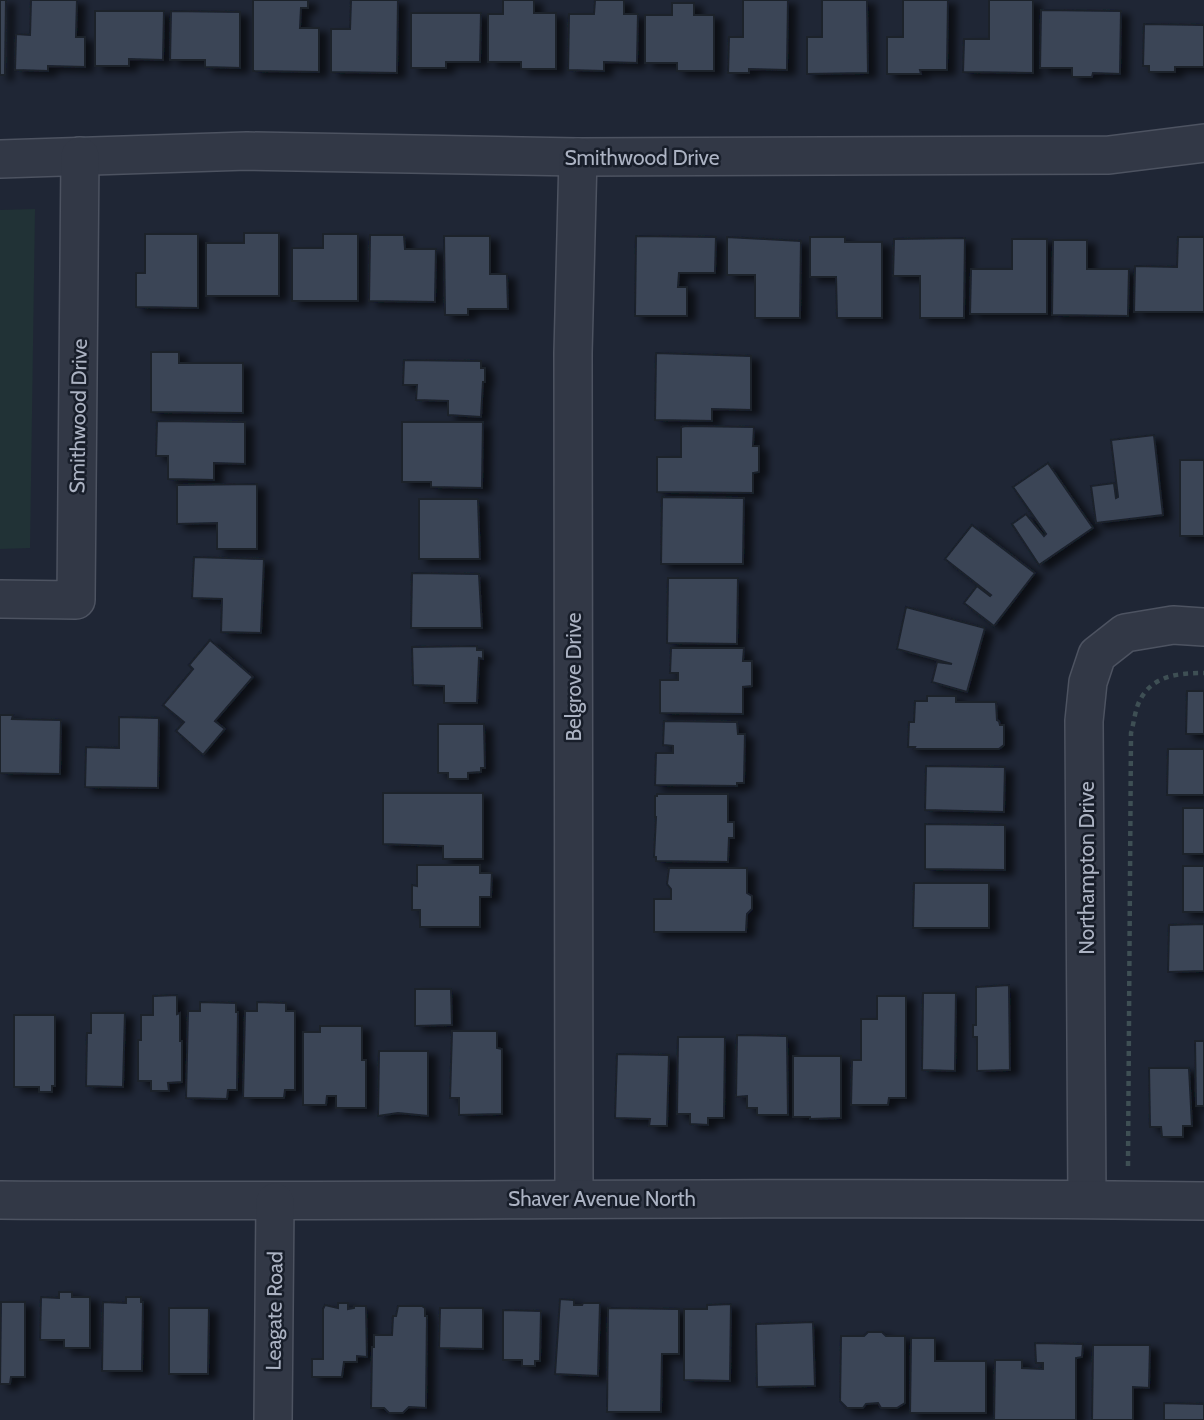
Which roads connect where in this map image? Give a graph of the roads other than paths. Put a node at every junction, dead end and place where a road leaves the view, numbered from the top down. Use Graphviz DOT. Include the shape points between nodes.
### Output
graph roads {
  1 [pos="1204,144"];
  2 [pos="80,156"];
  3 [pos="578,157"];
  4 [pos="0,159"];
  5 [pos="0,598"];
  6 [pos="1204,627"];
  7 [pos="574,1198"];
  8 [pos="1087,1199"];
  9 [pos="0,1200"];
  10 [pos="1204,1201"];
  11 [pos="275,1202"];
  12 [pos="273,1420"];
  1 -- 3 [label="street, Smithwood Drive" via="1108,155"];
  2 -- 3 [label="street, Smithwood Drive" via="247,151"];
  2 -- 4 [label="street, Smithwood Drive"];
  2 -- 5 [label="street, Smithwood Drive" via="76,600"];
  3 -- 7 [label="street, Belgrove Drive" via="573,353"];
  6 -- 8 [label="street, Northampton Drive" via="1173,625 1125,634 1097,655 1088,682 1084,721"];
  7 -- 8 [label="street, Shaver Avenue North"];
  7 -- 11 [label="street, Shaver Avenue North"];
  8 -- 10 [label="street, Shaver Avenue North"];
  9 -- 11 [label="street, Shaver Avenue North"];
  11 -- 12 [label="street, Leagate Road"];
}
